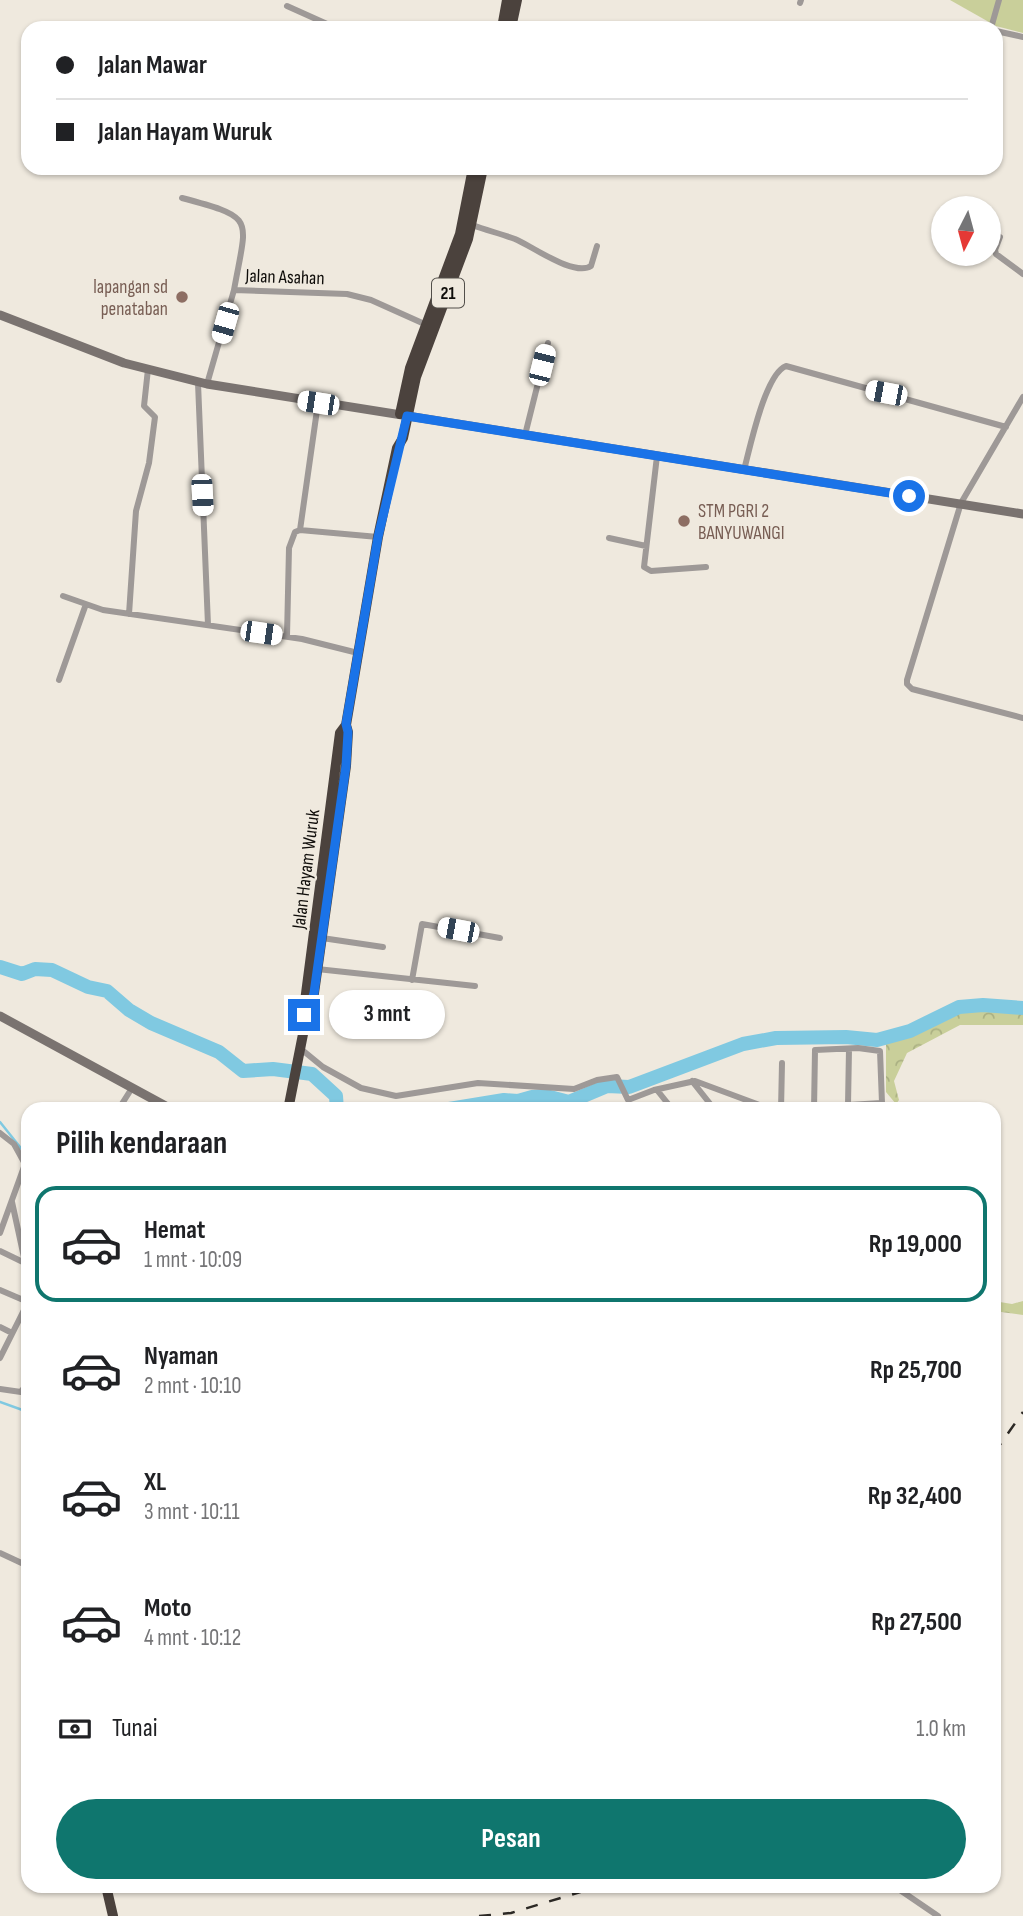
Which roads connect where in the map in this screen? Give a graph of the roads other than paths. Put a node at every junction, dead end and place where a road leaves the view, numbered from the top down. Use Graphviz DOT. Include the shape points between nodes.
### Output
graph roads {
  1 [pos="507,0"];
  2 [pos="517,0"];
  3 [pos="999,0"];
  4 [pos="287,6"];
  5 [pos="320,21"];
  6 [pos="503,21"];
  7 [pos="513,21"];
  8 [pos="993,21"];
  9 [pos="1003,33"];
  10 [pos="1023,37"];
  11 [pos="472,175"];
  12 [pos="482,175"];
  13 [pos="182,198"];
  14 [pos="472,225"];
  15 [pos="597,246"];
  16 [pos="1001,258"];
  17 [pos="1023,275"];
  18 [pos="234,290"];
  19 [pos="0,315"];
  20 [pos="430,327"];
  21 [pos="548,343"];
  22 [pos="148,369"];
  23 [pos="203,383"];
  24 [pos="1023,397"];
  25 [pos="318,403"];
  26 [pos="403,416"];
  27 [pos="1006,427"];
  28 [pos="525,435"];
  29 [pos="657,456"];
  30 [pos="744,470"];
  31 [pos="961,503"];
  32 [pos="1023,514"];
  33 [pos="297,531"];
  34 [pos="378,537"];
  35 [pos="609,538"];
  36 [pos="646,546"];
  37 [pos="706,567"];
  38 [pos="63,596"];
  39 [pos="86,604"];
  40 [pos="129,614"];
  41 [pos="208,625"];
  42 [pos="287,636"];
  43 [pos="358,653"];
  44 [pos="59,680"];
  45 [pos="1023,718"];
  46 [pos="346,724"];
  47 [pos="322,938"];
  48 [pos="500,938"];
  49 [pos="383,947"];
  50 [pos="317,969"];
  51 [pos="412,980"];
  52 [pos="475,986"];
  53 [pos="0,1016"];
  54 [pos="306,1019"];
  55 [pos="849,1049"];
  56 [pos="300,1053"];
  57 [pos="782,1063"];
  58 [pos="692,1082"];
  59 [pos="132,1088"];
  60 [pos="657,1090"];
  61 [pos="626,1097"];
  62 [pos="123,1102"];
  63 [pos="158,1102"];
  64 [pos="290,1102"];
  65 [pos="626,1102"];
  66 [pos="667,1102"];
  67 [pos="708,1102"];
  68 [pos="750,1102"];
  69 [pos="781,1102"];
  70 [pos="814,1102"];
  71 [pos="846,1102"];
  72 [pos="882,1102"];
  73 [pos="1,1136"];
  74 [pos="21,1155"];
  75 [pos="21,1177"];
  76 [pos="12,1201"];
  77 [pos="0,1233"];
  78 [pos="21,1241"];
  79 [pos="0,1251"];
  80 [pos="21,1261"];
  81 [pos="0,1290"];
  82 [pos="21,1300"];
  83 [pos="21,1316"];
  84 [pos="0,1327"];
  85 [pos="12,1333"];
  86 [pos="0,1359"];
  87 [pos="0,1389"];
  88 [pos="21,1392"];
  89 [pos="0,1553"];
  90 [pos="21,1563"];
  91 [pos="108,1893"];
  92 [pos="904,1893"];
  93 [pos="113,1916"];
  94 [pos="938,1916"];
  1 -- 6 [label="highway"];
  2 -- 7 [label="highway"];
  3 -- 8 [label="street"];
  4 -- 5 [label="street"];
  9 -- 10 [label="street"];
  11 -- 20 [label="highway, 21" via="460,234"];
  12 -- 14 [label="highway, 21"];
  13 -- 18 [label="street" via="220,208 241,220 243,239"];
  14 -- 15 [label="street" via="581,269 591,266"];
  14 -- 20 [label="highway, 21"];
  16 -- 17 [label="street"];
  18 -- 20 [label="street, Jalan Asahan" via="347,294 371,299"];
  18 -- 23 [label="street, Jalan Asahan"];
  19 -- 22 [label="street"];
  20 -- 26 [label="highway, 21"];
  20 -- 26 [label="highway, 21" via="410,368"];
  21 -- 28 [label="street"];
  22 -- 23 [label="street"];
  22 -- 40 [label="street" via="144,406 155,419 136,511"];
  23 -- 25 [label="street"];
  23 -- 41 [label="street, Jalan Asahan"];
  24 -- 27 [label="street"];
  25 -- 26 [label="street"];
  25 -- 33 [label="street"];
  26 -- 28 [label="street"];
  26 -- 34 [label="highway, Jalan Hayam Wuruk / 21" via="403,438"];
  27 -- 30 [label="street" via="786,366 769,387"];
  27 -- 31 [label="street"];
  28 -- 29 [label="street"];
  29 -- 30 [label="street"];
  29 -- 36 [label="street"];
  30 -- 31 [label="street"];
  31 -- 32 [label="street"];
  31 -- 45 [label="street" via="907,684"];
  33 -- 34 [label="street"];
  33 -- 42 [label="street" via="290,541"];
  34 -- 43 [label="highway, Jalan Hayam Wuruk / 21"];
  35 -- 36 [label="street"];
  36 -- 37 [label="street" via="647,570"];
  38 -- 39 [label="street"];
  39 -- 40 [label="street"];
  39 -- 44 [label="street"];
  40 -- 41 [label="street"];
  41 -- 42 [label="street"];
  42 -- 43 [label="street"];
  43 -- 46 [label="highway, Jalan Hayam Wuruk / 21"];
  46 -- 47 [label="highway, Jalan Hayam Wuruk / 21" via="346,766"];
  46 -- 54 [label="highway, Jalan Hayam Wuruk / 21" via="340,733"];
  47 -- 49 [label="street"];
  47 -- 50 [label="highway, Jalan Hayam Wuruk / 21"];
  48 -- 51 [label="street" via="422,924"];
  50 -- 51 [label="street"];
  50 -- 54 [label="highway, Jalan Hayam Wuruk / 21"];
  51 -- 52 [label="street"];
  53 -- 59 [label="street"];
  54 -- 56 [label="highway, Jalan Hayam Wuruk / 21"];
  55 -- 70 [label="street" via="815,1050"];
  55 -- 71 [label="street"];
  55 -- 72 [label="street" via="881,1052"];
  56 -- 61 [label="street" via="361,1088 396,1096 478,1083 574,1089 617,1076"];
  56 -- 64 [label="highway, Jalan Hayam Wuruk / 21"];
  57 -- 69 [label="street"];
  58 -- 60 [label="street"];
  58 -- 67 [label="street"];
  58 -- 68 [label="street"];
  59 -- 62 [label="street"];
  59 -- 63 [label="street"];
  60 -- 61 [label="street"];
  60 -- 66 [label="street"];
  61 -- 65 [label="street"];
  73 -- 74 [label="street"];
  75 -- 76 [label="street"];
  76 -- 77 [label="street"];
  76 -- 78 [label="street"];
  79 -- 80 [label="street"];
  81 -- 82 [label="street"];
  83 -- 85 [label="street"];
  84 -- 85 [label="street"];
  85 -- 86 [label="street"];
  87 -- 88 [label="street"];
  89 -- 90 [label="street"];
  91 -- 93 [label="highway"];
  92 -- 94 [label="street"];
}
